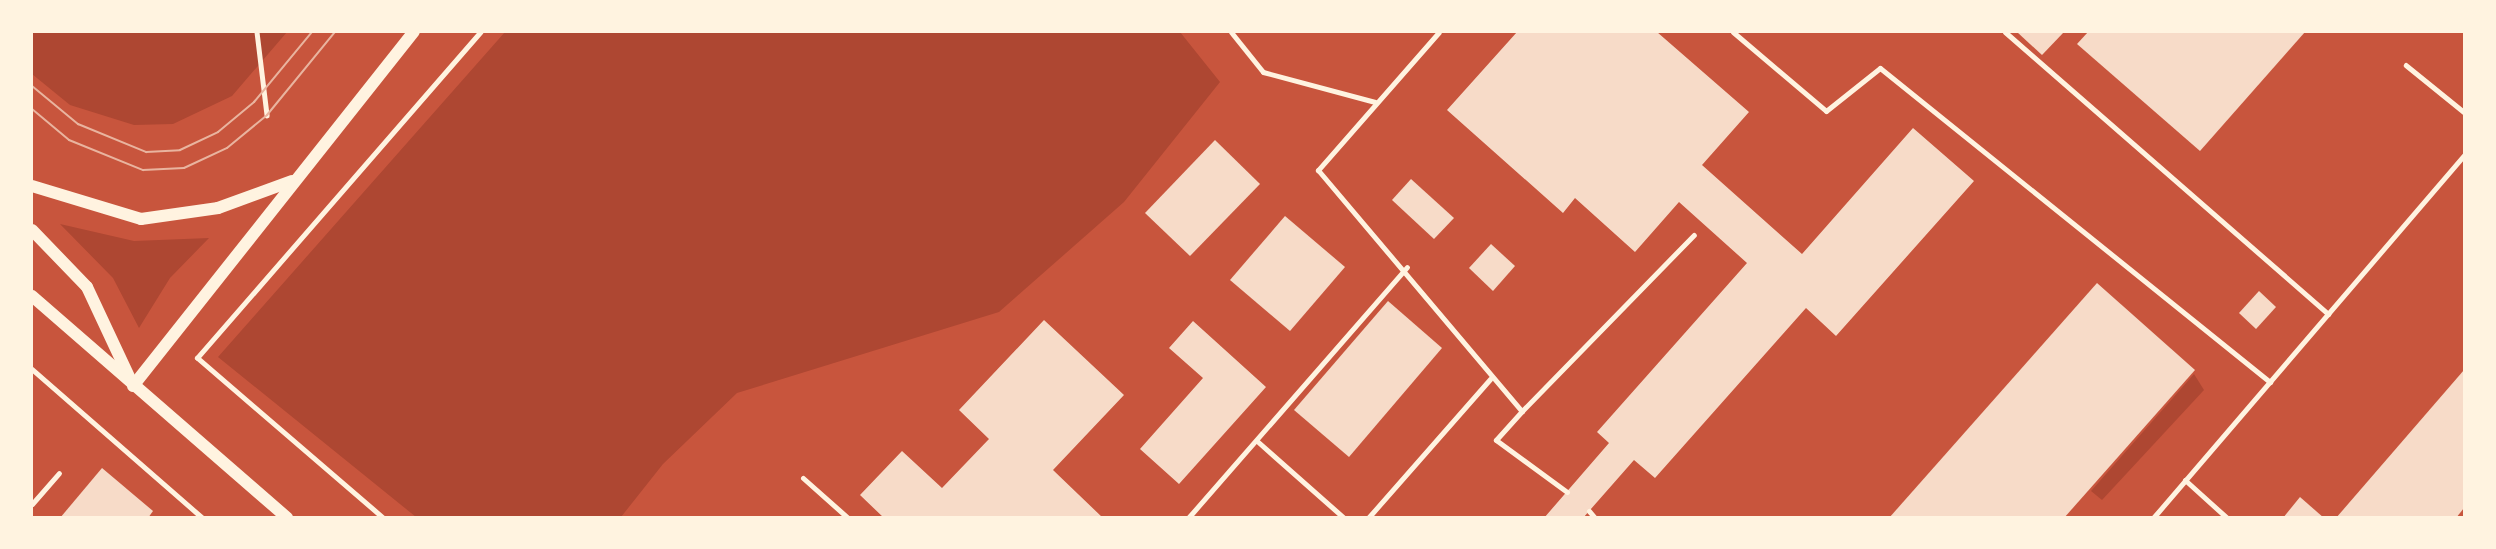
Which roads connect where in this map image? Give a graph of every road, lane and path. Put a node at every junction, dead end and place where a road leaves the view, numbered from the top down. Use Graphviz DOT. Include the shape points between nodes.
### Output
graph roads {
  1 [pos="257,32"];
  2 [pos="414,32"];
  3 [pos="480,32"];
  4 [pos="1231,32"];
  5 [pos="1439,32"];
  6 [pos="1733,32"];
  7 [pos="2005,32"];
  8 [pos="2406,65"];
  9 [pos="1374,102"];
  10 [pos="2465,112"];
  11 [pos="267,115"];
  12 [pos="2465,155"];
  13 [pos="292,181"];
  14 [pos="32,186"];
  15 [pos="32,229"];
  16 [pos="1694,235"];
  17 [pos="1407,267"];
  18 [pos="32,296"];
  19 [pos="2328,314"];
  20 [pos="32,369"];
  21 [pos="1490,379"];
  22 [pos="2270,382"];
  23 [pos="133,386"];
  24 [pos="1522,411"];
  25 [pos="1257,440"];
  26 [pos="59,473"];
  27 [pos="803,478"];
  28 [pos="2185,480"];
  29 [pos="1567,492"];
  30 [pos="32,504"];
  31 [pos="1588,511"];
  32 [pos="203,517"];
  33 [pos="286,517"];
  34 [pos="383,517"];
  35 [pos="848,517"];
  36 [pos="1188,517"];
  37 [pos="1344,517"];
  38 [pos="1368,517"];
  39 [pos="1595,517"];
  40 [pos="2153,517"];
  41 [pos="2227,517"];
  1 -- 11 [label="path"];
  2 -- 13 [label="street"];
  3 -- 34 [label="path" via="197,358"];
  4 -- 9 [label="lane" via="1263,72"];
  5 -- 9 [label="lane"];
  6 -- 22 [label="lane" via="1826,111 1880,68"];
  7 -- 19 [label="lane"];
  8 -- 10 [label="path"];
  9 -- 17 [label="lane" via="1318,170"];
  12 -- 19 [label="lane"];
  13 -- 14 [label="street" via="218,208 141,219"];
  13 -- 23 [label="street"];
  15 -- 23 [label="street" via="87,287"];
  16 -- 24 [label="lane"];
  17 -- 21 [label="lane"];
  17 -- 25 [label="lane"];
  18 -- 23 [label="street"];
  19 -- 22 [label="lane"];
  20 -- 32 [label="path"];
  21 -- 24 [label="lane"];
  21 -- 38 [label="lane"];
  22 -- 28 [label="lane"];
  23 -- 33 [label="street"];
  24 -- 29 [label="lane" via="1496,440"];
  25 -- 36 [label="lane"];
  25 -- 37 [label="lane"];
  26 -- 30 [label="lane"];
  27 -- 35 [label="lane"];
  28 -- 40 [label="lane"];
  28 -- 41 [label="lane"];
  31 -- 39 [label="lane"];
}
